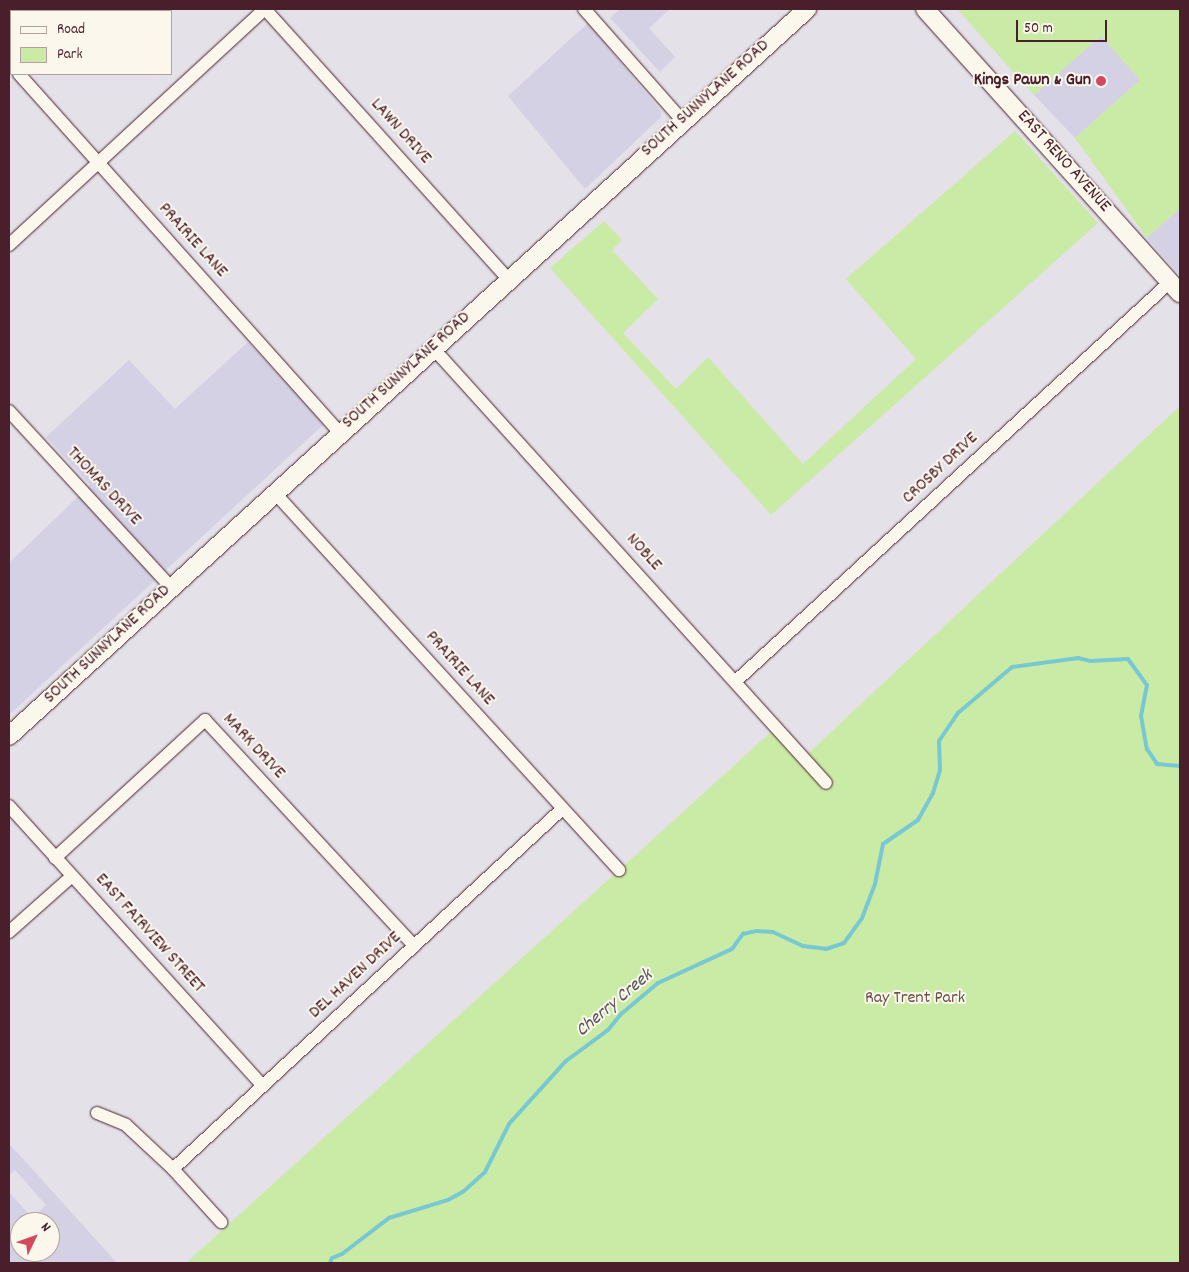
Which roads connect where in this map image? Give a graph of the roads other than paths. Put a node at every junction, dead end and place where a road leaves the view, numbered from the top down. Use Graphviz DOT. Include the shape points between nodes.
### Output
graph roads {
  1 [pos="265,9"];
  2 [pos="584,9"];
  3 [pos="807,9"];
  4 [pos="925,9"];
  5 [pos="20,75"];
  6 [pos="682,120"];
  7 [pos="100,164"];
  8 [pos="9,245"];
  9 [pos="508,279"];
  10 [pos="1175,288"];
  11 [pos="433,348"];
  12 [pos="9,411"];
  13 [pos="339,432"];
  14 [pos="274,492"];
  15 [pos="171,586"];
  16 [pos="736,681"];
  17 [pos="9,736"];
  18 [pos="826,782"];
  19 [pos="9,806"];
  20 [pos="562,809"];
  21 [pos="56,858"];
  22 [pos="619,870"];
  23 [pos="72,876"];
  24 [pos="9,932"];
  25 [pos="414,946"];
  26 [pos="263,1086"];
  27 [pos="97,1113"];
  28 [pos="173,1169"];
  29 [pos="220,1222"];
  1 -- 7 [label="street"];
  1 -- 9 [label="street, LAWN DRIVE"];
  2 -- 6 [label="street"];
  3 -- 6 [label="main road, SOUTH SUNNYLANE ROAD"];
  4 -- 10 [label="main road, EAST RENO AVENUE"];
  5 -- 7 [label="street, PRAIRIE LANE"];
  6 -- 9 [label="main road, SOUTH SUNNYLANE ROAD"];
  7 -- 8 [label="street"];
  7 -- 13 [label="street, PRAIRIE LANE"];
  9 -- 11 [label="main road, SOUTH SUNNYLANE ROAD"];
  10 -- 16 [label="street, CROSBY DRIVE"];
  11 -- 13 [label="main road, SOUTH SUNNYLANE ROAD"];
  11 -- 16 [label="street, NOBLE"];
  12 -- 15 [label="street, THOMAS DRIVE"];
  13 -- 14 [label="main road, SOUTH SUNNYLANE ROAD"];
  14 -- 15 [label="main road, SOUTH SUNNYLANE ROAD"];
  14 -- 20 [label="street, PRAIRIE LANE"];
  15 -- 17 [label="main road, SOUTH SUNNYLANE ROAD"];
  16 -- 18 [label="street, NOBLE"];
  19 -- 21 [label="street, EAST FAIRVIEW STREET"];
  20 -- 22 [label="street, PRAIRIE LANE"];
  20 -- 25 [label="street, DEL HAVEN DRIVE"];
  21 -- 23 [label="street, EAST FAIRVIEW STREET"];
  21 -- 25 [label="street, MARK DRIVE" via="205,720"];
  23 -- 24 [label="street"];
  23 -- 26 [label="street, EAST FAIRVIEW STREET"];
  25 -- 26 [label="street, DEL HAVEN DRIVE"];
  26 -- 28 [label="street, DEL HAVEN DRIVE"];
  27 -- 28 [label="street" via="126,1125"];
  28 -- 29 [label="street"];
}
